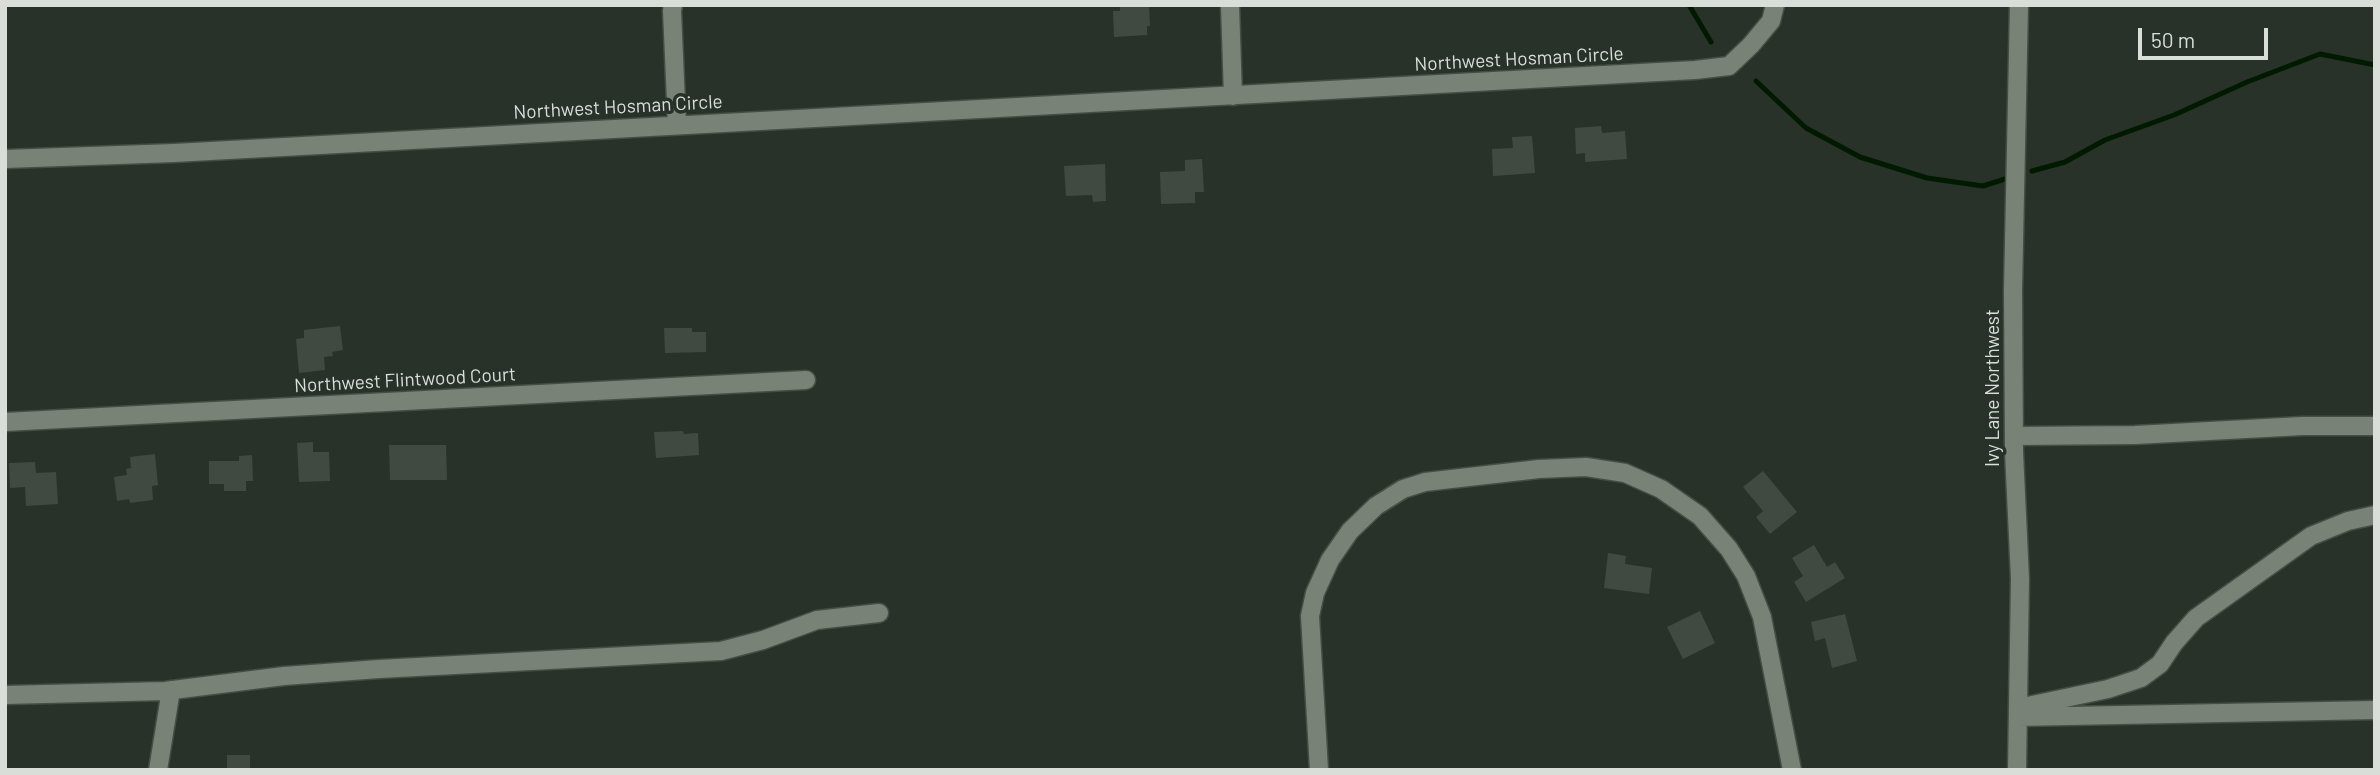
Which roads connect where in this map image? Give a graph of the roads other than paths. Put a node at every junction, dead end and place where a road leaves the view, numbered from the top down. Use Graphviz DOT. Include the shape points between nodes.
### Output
graph roads {
  1 [pos="673,5"];
  2 [pos="1230,5"];
  3 [pos="1775,5"];
  4 [pos="2019,5"];
  5 [pos="1233,96"];
  6 [pos="677,125"];
  7 [pos="5,159"];
  8 [pos="806,380"];
  9 [pos="5,422"];
  10 [pos="2375,426"];
  11 [pos="2014,436"];
  12 [pos="2375,515"];
  13 [pos="879,613"];
  14 [pos="171,690"];
  15 [pos="5,695"];
  16 [pos="2375,710"];
  17 [pos="2018,713"];
  18 [pos="158,770"];
  19 [pos="1319,770"];
  20 [pos="1792,770"];
  21 [pos="2017,770"];
  1 -- 6 [label="street"];
  2 -- 5 [label="street"];
  3 -- 5 [label="street, Northwest Hosman Circle" via="1771,21 1729,66"];
  4 -- 11 [label="street, Ivy Lane Northwest"];
  5 -- 6 [label="street, Northwest Hosman Circle"];
  6 -- 7 [label="street, Northwest Hosman Circle"];
  8 -- 9 [label="street, Northwest Flintwood Court"];
  10 -- 11 [label="street"];
  11 -- 17 [label="street, Ivy Lane Northwest" via="2020,579"];
  12 -- 17 [label="street" via="2311,536 2196,618 2160,664 2141,678"];
  13 -- 14 [label="street" via="817,620 721,651 366,670"];
  14 -- 15 [label="street"];
  14 -- 18 [label="street"];
  16 -- 17 [label="street"];
  17 -- 21 [label="street, Ivy Lane Northwest"];
  19 -- 20 [label="street" via="1310,616 1330,560 1350,531 1376,506 1425,482 1586,467 1625,473 1661,489 1700,516 1729,549 1746,576 1762,617"];
}
